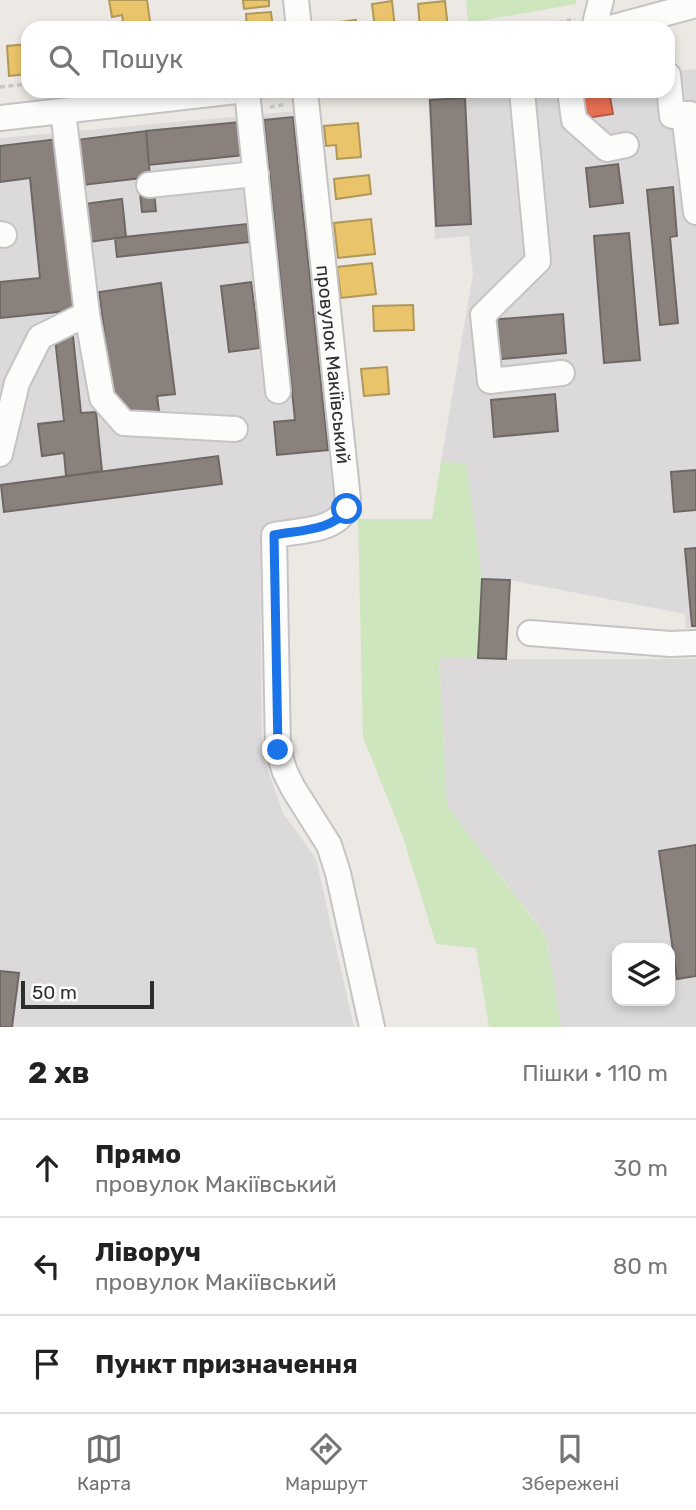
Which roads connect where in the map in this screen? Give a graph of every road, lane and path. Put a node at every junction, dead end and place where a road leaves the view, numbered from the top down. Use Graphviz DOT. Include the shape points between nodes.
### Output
graph roads {
  1 [pos="296,0"];
  2 [pos="693,4"];
  3 [pos="601,18"];
  4 [pos="298,21"];
  5 [pos="581,21"];
  6 [pos="662,21"];
  7 [pos="21,86"];
  8 [pos="0,87"];
  9 [pos="175,98"];
  10 [pos="248,98"];
  11 [pos="306,98"];
  12 [pos="523,98"];
  13 [pos="571,98"];
  14 [pos="670,98"];
  15 [pos="63,111"];
  16 [pos="690,114"];
  17 [pos="0,118"];
  18 [pos="626,145"];
  19 [pos="256,174"];
  20 [pos="149,185"];
  21 [pos="696,212"];
  22 [pos="87,314"];
  23 [pos="562,373"];
  24 [pos="278,391"];
  25 [pos="235,429"];
  26 [pos="0,454"];
  27 [pos="530,633"];
  28 [pos="696,643"];
  29 [pos="372,1027"];
  1 -- 4 [label="street"];
  2 -- 6 [label="street"];
  3 -- 5 [label="path"];
  3 -- 6 [label="street"];
  7 -- 8 [label="path"];
  9 -- 15 [label="street"];
  10 -- 19 [label="street"];
  11 -- 29 [label="street, провулок Макіївський" via="348,500 341,518 330,525 274,535 278,750 292,788 329,845"];
  12 -- 23 [label="street" via="538,261 484,315 490,381"];
  13 -- 18 [label="street" via="574,120 607,149"];
  14 -- 16 [label="street" via="672,116"];
  15 -- 17 [label="street"];
  15 -- 22 [label="street"];
  16 -- 21 [label="street"];
  19 -- 20 [label="street"];
  19 -- 24 [label="street"];
  22 -- 25 [label="street" via="102,398 124,423"];
  22 -- 26 [label="street" via="40,337 17,383"];
  27 -- 28 [label="street"];
}
